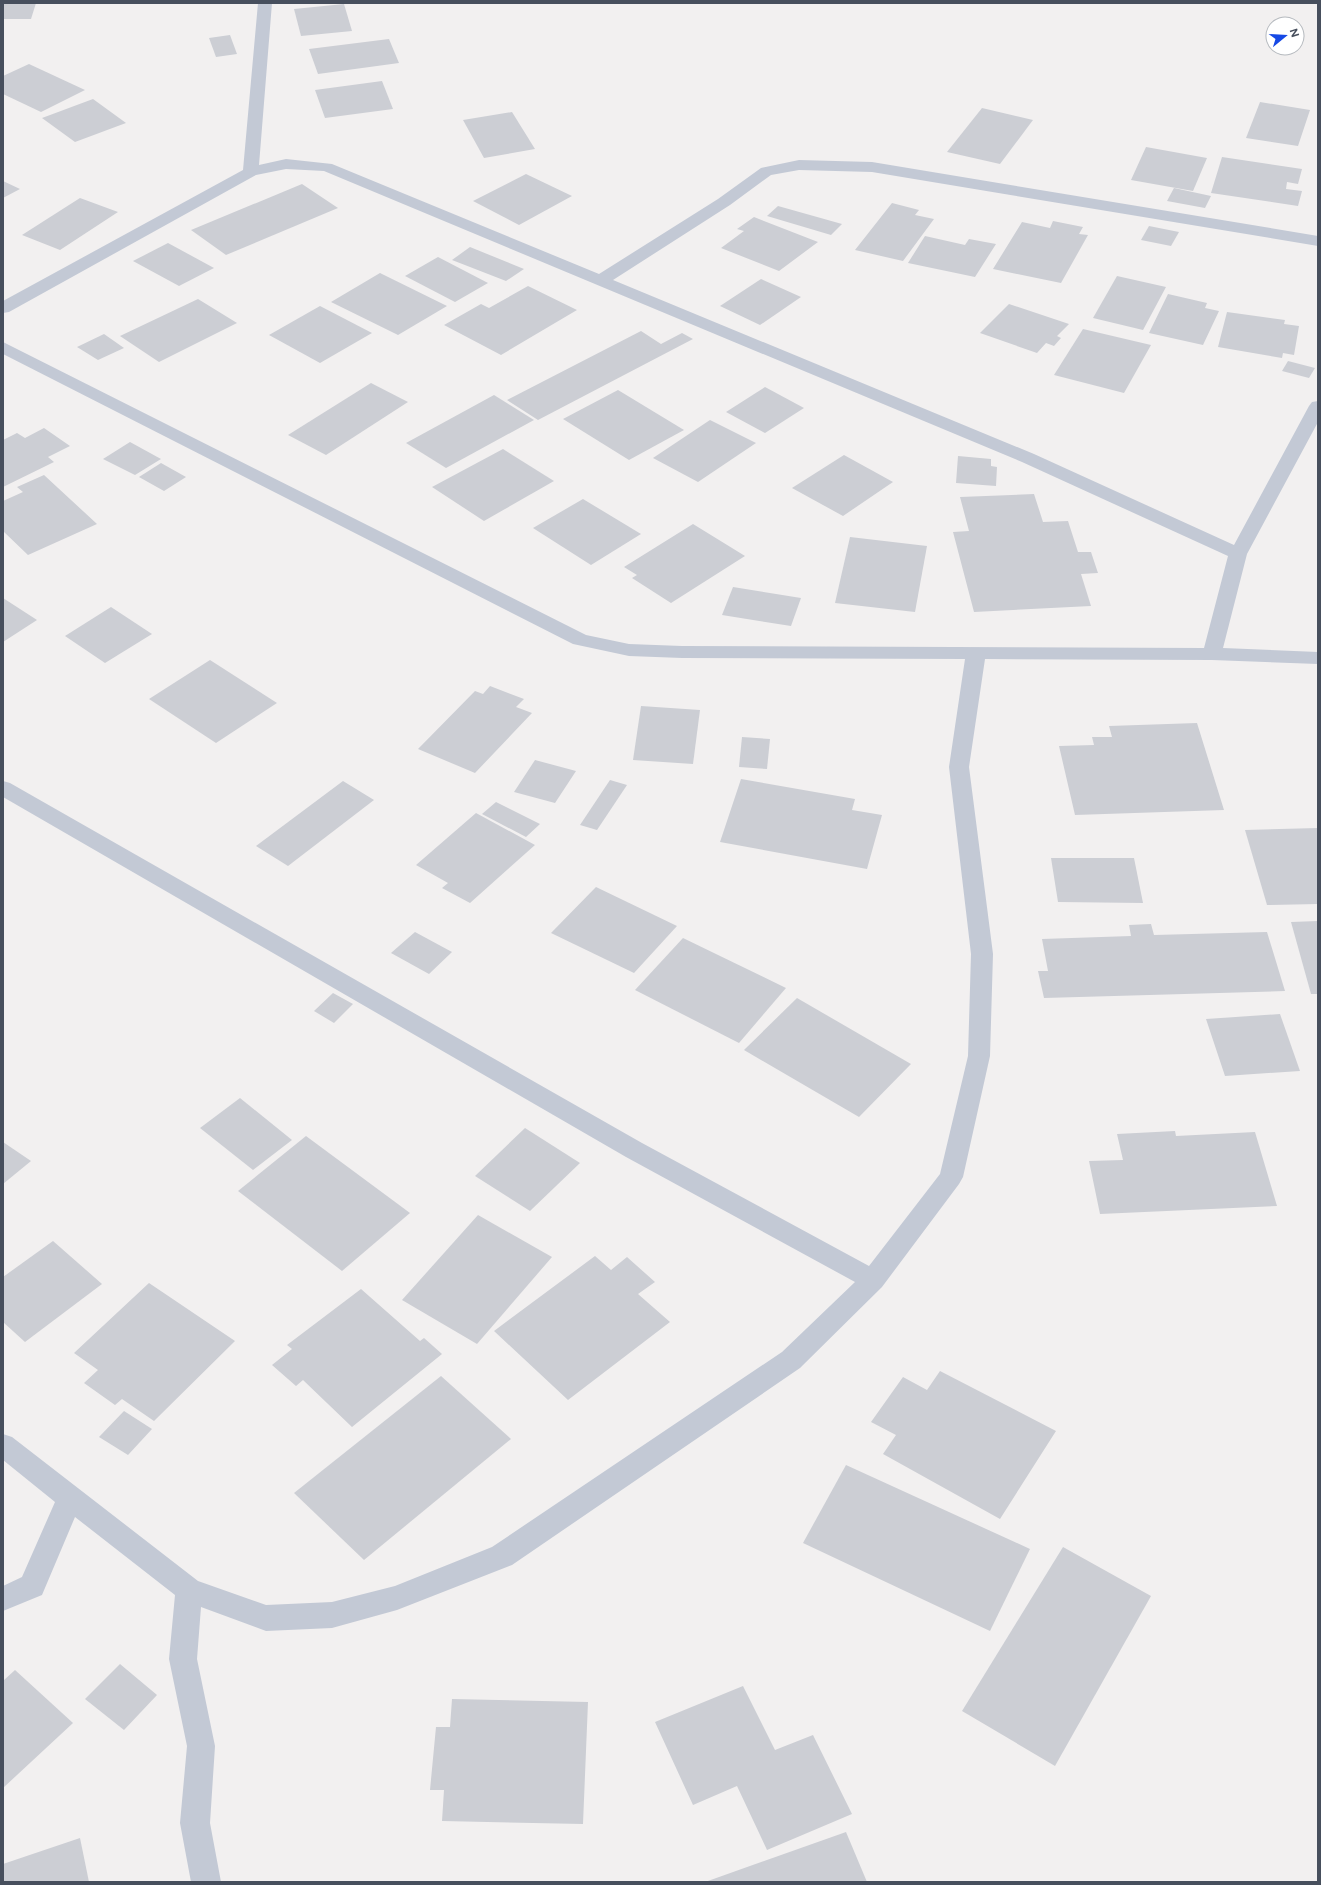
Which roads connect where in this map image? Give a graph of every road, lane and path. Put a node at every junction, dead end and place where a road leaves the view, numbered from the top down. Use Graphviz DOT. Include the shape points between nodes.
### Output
graph roads {
  1 [pos="264,6"];
  2 [pos="251,172"];
  3 [pos="1318,241"];
  4 [pos="601,280"];
  5 [pos="3,308"];
  6 [pos="3,346"];
  7 [pos="1318,406"];
  8 [pos="1238,554"];
  9 [pos="976,653"];
  10 [pos="1212,654"];
  11 [pos="1318,658"];
  12 [pos="3,788"];
  13 [pos="873,1280"];
  14 [pos="3,1445"];
  15 [pos="70,1498"];
  16 [pos="189,1590"];
  17 [pos="3,1599"];
  18 [pos="206,1882"];
  1 -- 2 [label="street"];
  2 -- 4 [label="street" via="286,164 327,167"];
  2 -- 5 [label="street"];
  3 -- 4 [label="street" via="872,168 799,165 766,171 724,202"];
  4 -- 8 [label="street" via="1028,458"];
  6 -- 9 [label="street" via="580,640 630,650 682,652"];
  7 -- 8 [label="street"];
  8 -- 10 [label="street"];
  9 -- 10 [label="street"];
  9 -- 13 [label="street" via="959,767 982,954 980,1056 951,1178"];
  10 -- 11 [label="street"];
  12 -- 13 [label="street" via="627,1146"];
  13 -- 16 [label="street" via="791,1360 502,1556 397,1598 332,1614 266,1618"];
  14 -- 15 [label="street"];
  15 -- 16 [label="street"];
  15 -- 17 [label="street" via="32,1586"];
  16 -- 18 [label="street" via="183,1659 200,1746 195,1823"];
}
